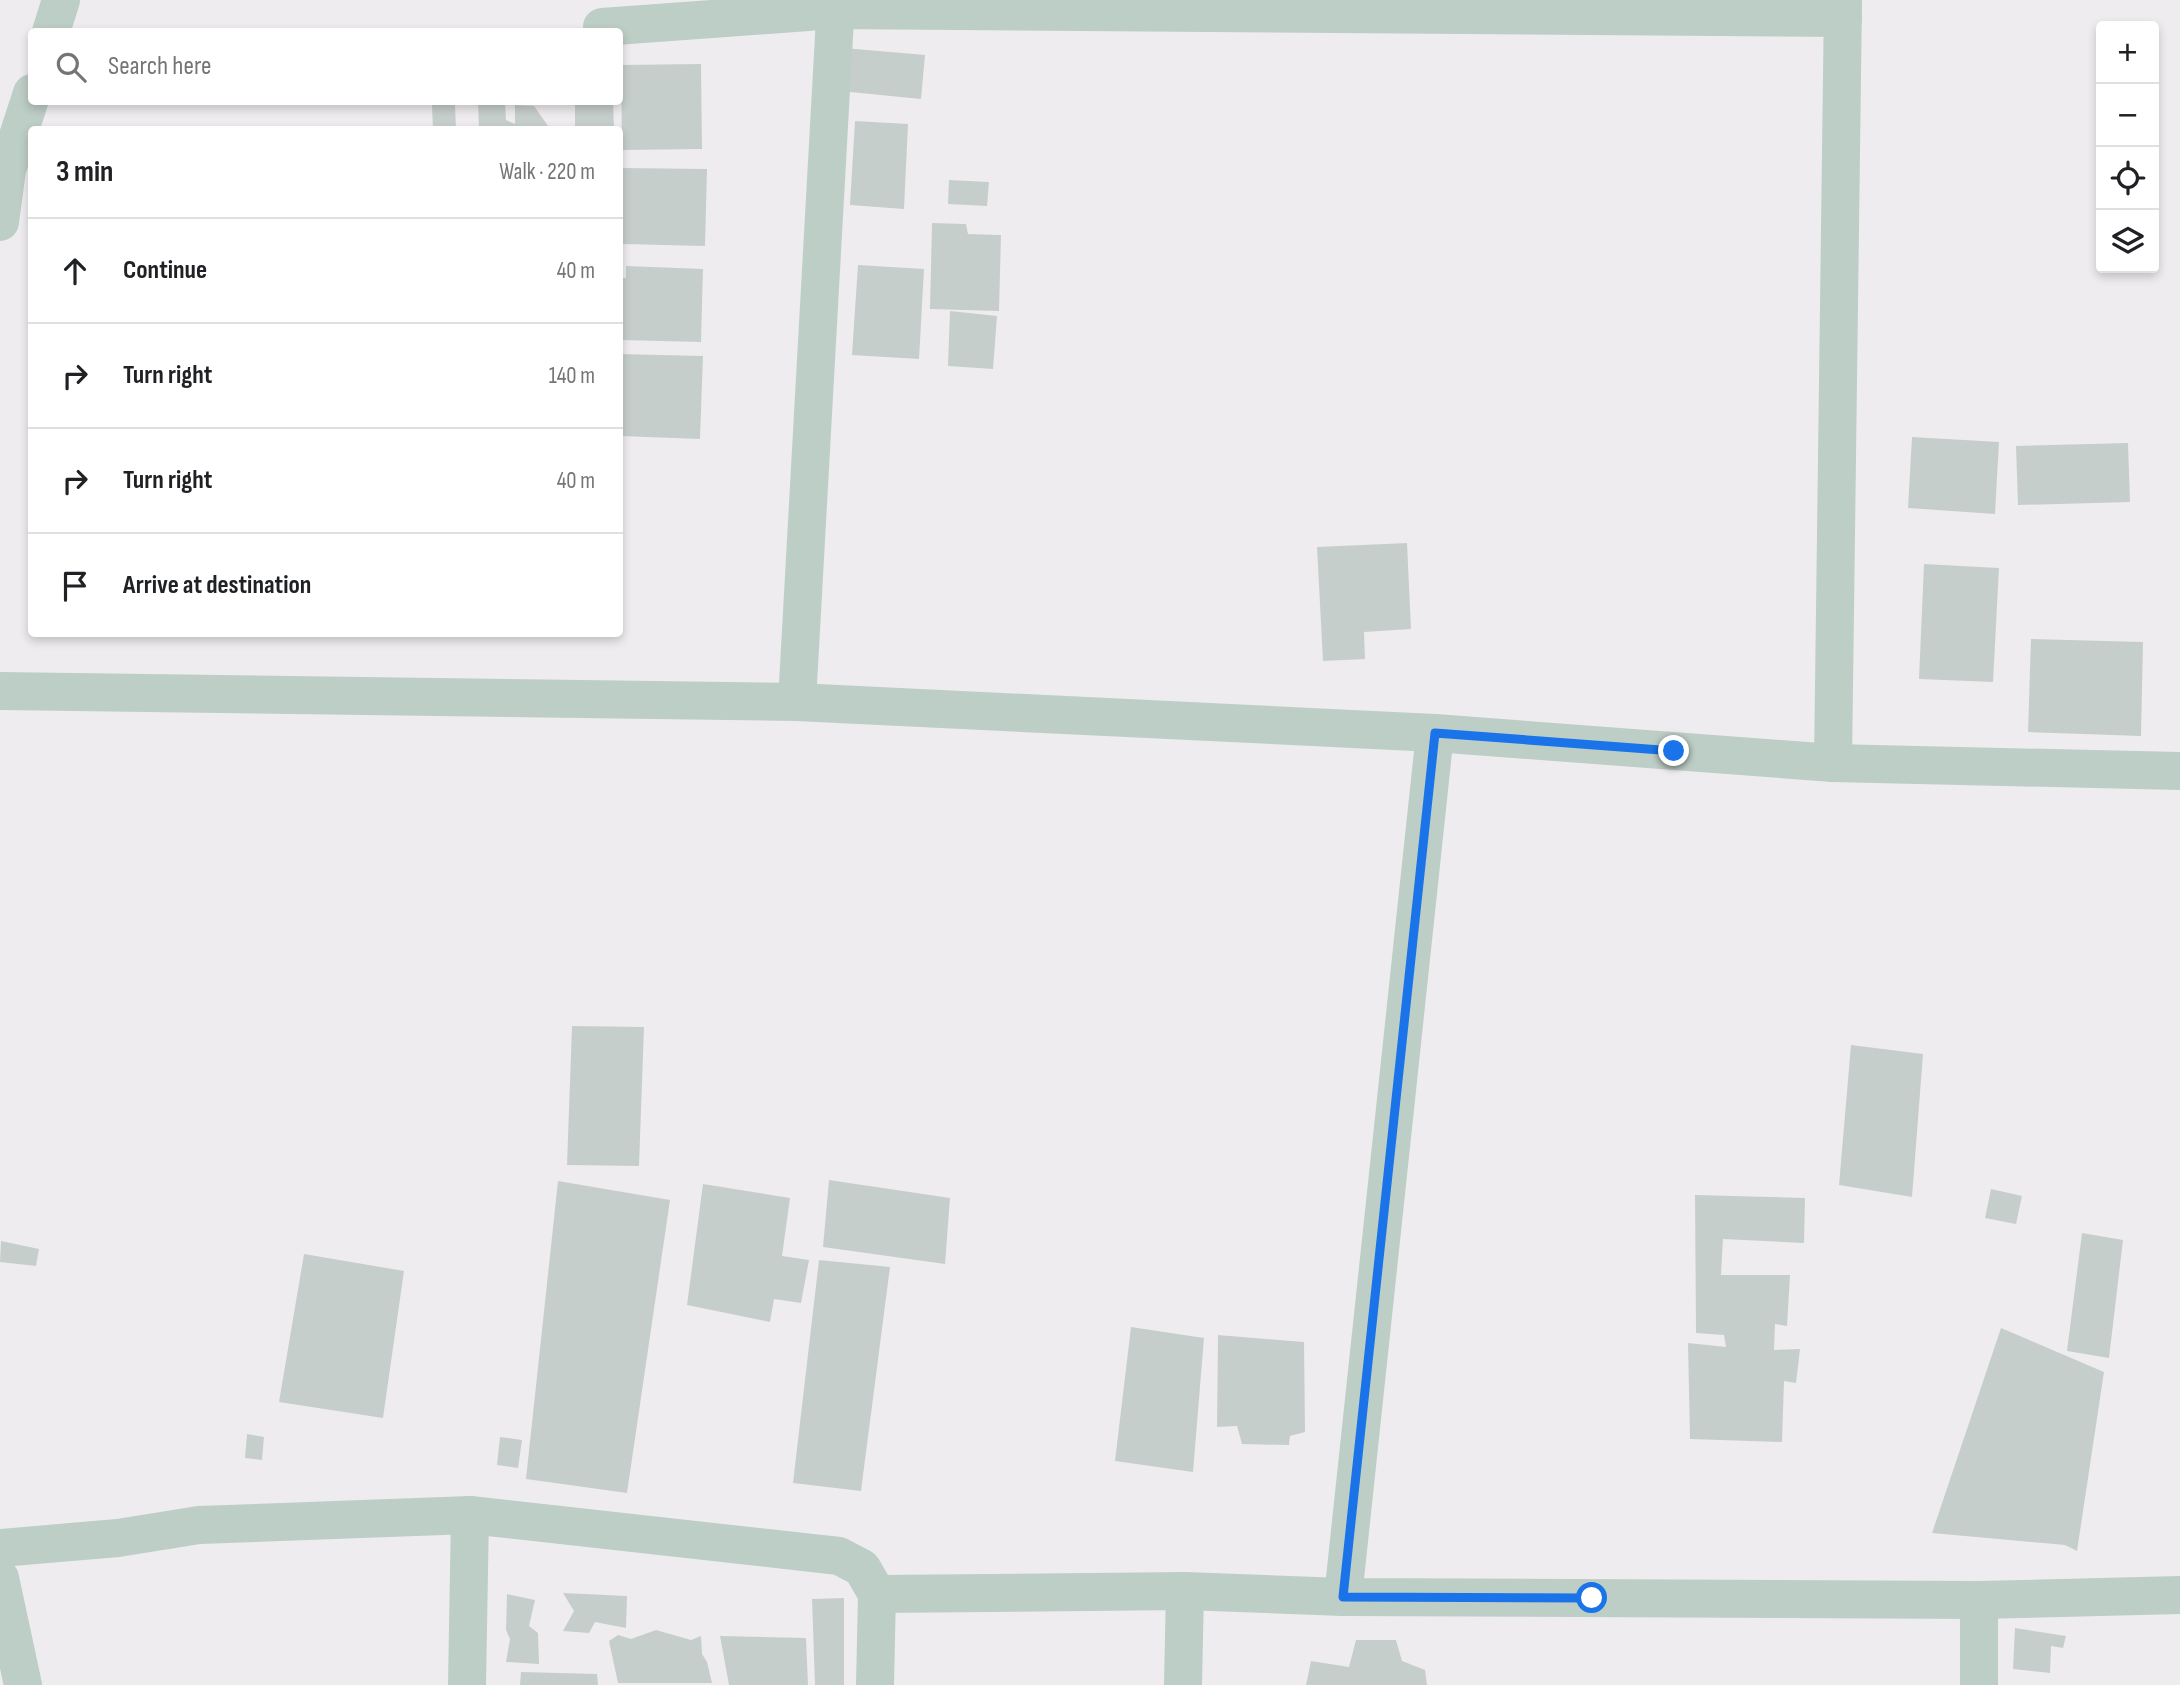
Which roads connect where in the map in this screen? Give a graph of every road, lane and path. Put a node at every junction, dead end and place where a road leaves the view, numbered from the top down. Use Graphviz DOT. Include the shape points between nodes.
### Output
graph roads {
  1 [pos="61,0"];
  2 [pos="836,5"];
  3 [pos="1843,9"];
  4 [pos="602,27"];
  5 [pos="52,28"];
  6 [pos="28,105"];
  7 [pos="0,222"];
  8 [pos="0,691"];
  9 [pos="797,702"];
  10 [pos="1435,733"];
  11 [pos="1833,763"];
  12 [pos="2180,771"];
  13 [pos="470,1515"];
  14 [pos="0,1548"];
  15 [pos="0,1578"];
  16 [pos="1185,1591"];
  17 [pos="877,1594"];
  18 [pos="2180,1595"];
  19 [pos="1343,1597"];
  20 [pos="1979,1600"];
  21 [pos="23,1685"];
  22 [pos="467,1685"];
  23 [pos="875,1685"];
  24 [pos="1183,1685"];
  25 [pos="1979,1685"];
  1 -- 5 [label="street"];
  2 -- 3 [label="street"];
  2 -- 4 [label="street"];
  2 -- 9 [label="street"];
  3 -- 11 [label="street"];
  6 -- 7 [label="street" via="8,170"];
  8 -- 9 [label="street"];
  9 -- 10 [label="street"];
  10 -- 11 [label="street"];
  10 -- 19 [label="street"];
  11 -- 12 [label="street"];
  13 -- 14 [label="street" via="199,1525 118,1538"];
  13 -- 17 [label="street" via="839,1556 862,1568"];
  13 -- 22 [label="street"];
  15 -- 21 [label="street"];
  16 -- 17 [label="street"];
  16 -- 19 [label="street"];
  16 -- 24 [label="street"];
  17 -- 23 [label="street"];
  18 -- 20 [label="street"];
  19 -- 20 [label="street"];
  20 -- 25 [label="street"];
}
